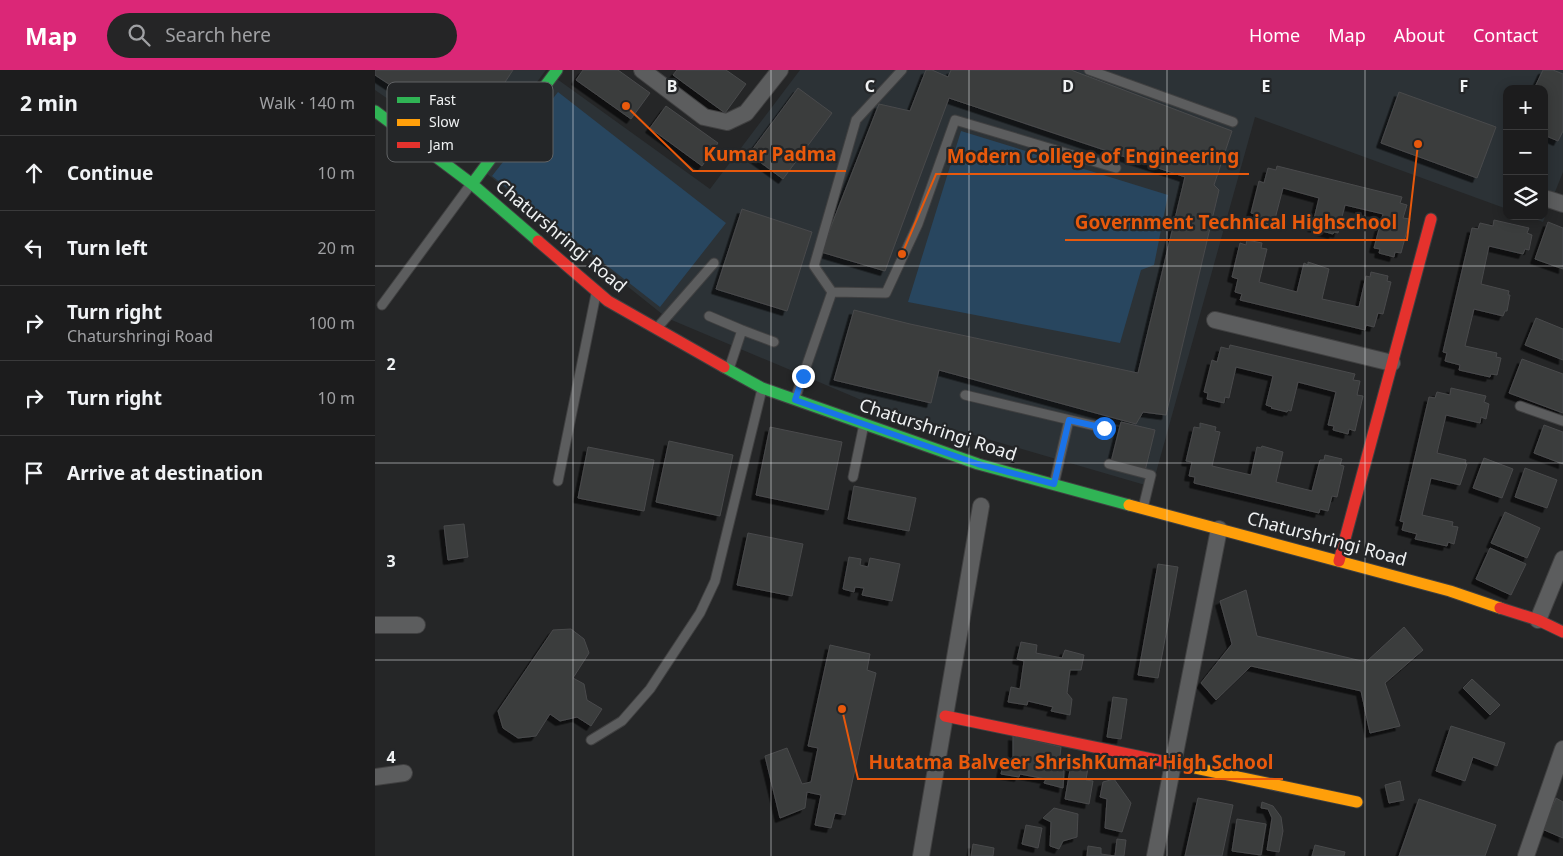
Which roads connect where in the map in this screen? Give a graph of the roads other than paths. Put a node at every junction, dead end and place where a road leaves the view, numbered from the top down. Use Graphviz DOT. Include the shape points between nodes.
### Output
graph roads {
  1 [pos="557,70"];
  2 [pos="642,70"];
  3 [pos="780,70"];
  4 [pos="902,70"];
  5 [pos="1089,70"];
  6 [pos="548,82"];
  7 [pos="375,111"];
  8 [pos="387,120"];
  9 [pos="1233,122"];
  10 [pos="442,162"];
  11 [pos="488,162"];
  12 [pos="1116,168"];
  13 [pos="471,184"];
  14 [pos="1431,220"];
  15 [pos="714,263"];
  16 [pos="596,291"];
  17 [pos="832,292"];
  18 [pos="382,305"];
  19 [pos="709,316"];
  20 [pos="1215,320"];
  21 [pos="657,329"];
  22 [pos="742,330"];
  23 [pos="774,342"];
  24 [pos="1393,363"];
  25 [pos="729,369"];
  26 [pos="762,388"];
  27 [pos="965,395"];
  28 [pos="795,400"];
  29 [pos="1520,406"];
  30 [pos="1069,420"];
  31 [pos="1563,421"];
  32 [pos="864,424"];
  33 [pos="1104,428"];
  34 [pos="1109,464"];
  35 [pos="853,477"];
  36 [pos="558,481"];
  37 [pos="1054,484"];
  38 [pos="981,506"];
  39 [pos="1143,508"];
  40 [pos="1219,529"];
  41 [pos="1563,559"];
  42 [pos="1339,561"];
  43 [pos="1538,620"];
  44 [pos="375,625"];
  45 [pos="417,625"];
  46 [pos="1563,632"];
  47 [pos="945,716"];
  48 [pos="591,740"];
  49 [pos="1563,750"];
  50 [pos="1173,764"];
  51 [pos="404,773"];
  52 [pos="375,777"];
  53 [pos="1357,802"];
  54 [pos="921,856"];
  55 [pos="1155,856"];
  56 [pos="1526,856"];
  1 -- 6 [label="street"];
  2 -- 3 [label="street" via="703,117 727,122 746,113"];
  4 -- 17 [label="lane" via="856,120 814,266"];
  5 -- 9 [label="lane"];
  7 -- 8 [label="street, Chaturshringi Road"];
  10 -- 13 [label="street, Chaturshringi Road"];
  11 -- 13 [label="street"];
  12 -- 17 [label="lane" via="955,120 919,224 886,292"];
  13 -- 16 [label="street, Chaturshringi Road"];
  13 -- 18 [label="lane"];
  14 -- 24 [label="street"];
  15 -- 21 [label="lane"];
  16 -- 21 [label="street, Chaturshringi Road"];
  16 -- 36 [label="lane"];
  17 -- 28 [label="lane"];
  19 -- 22 [label="lane"];
  20 -- 24 [label="street"];
  21 -- 25 [label="street, Chaturshringi Road"];
  22 -- 23 [label="lane"];
  22 -- 25 [label="lane"];
  24 -- 42 [label="street"];
  25 -- 26 [label="street, Chaturshringi Road"];
  26 -- 28 [label="street, Chaturshringi Road"];
  26 -- 48 [label="lane" via="715,581 700,613 650,689 622,721"];
  27 -- 30 [label="lane"];
  28 -- 32 [label="street, Chaturshringi Road"];
  29 -- 31 [label="lane"];
  30 -- 33 [label="lane"];
  30 -- 37 [label="lane"];
  32 -- 35 [label="lane"];
  32 -- 37 [label="street, Chaturshringi Road" via="978,464"];
  34 -- 39 [label="lane" via="1151,475"];
  37 -- 39 [label="street, Chaturshringi Road"];
  38 -- 47 [label="street"];
  39 -- 40 [label="street, Chaturshringi Road"];
  40 -- 42 [label="street, Chaturshringi Road"];
  40 -- 50 [label="street"];
  41 -- 43 [label="street"];
  42 -- 43 [label="street, Chaturshringi Road" via="1450,591"];
  43 -- 46 [label="street, Chaturshringi Road"];
  44 -- 45 [label="street"];
  47 -- 50 [label="street"];
  47 -- 54 [label="street"];
  49 -- 56 [label="street"];
  50 -- 53 [label="street"];
  50 -- 55 [label="street"];
  51 -- 52 [label="street"];
}
